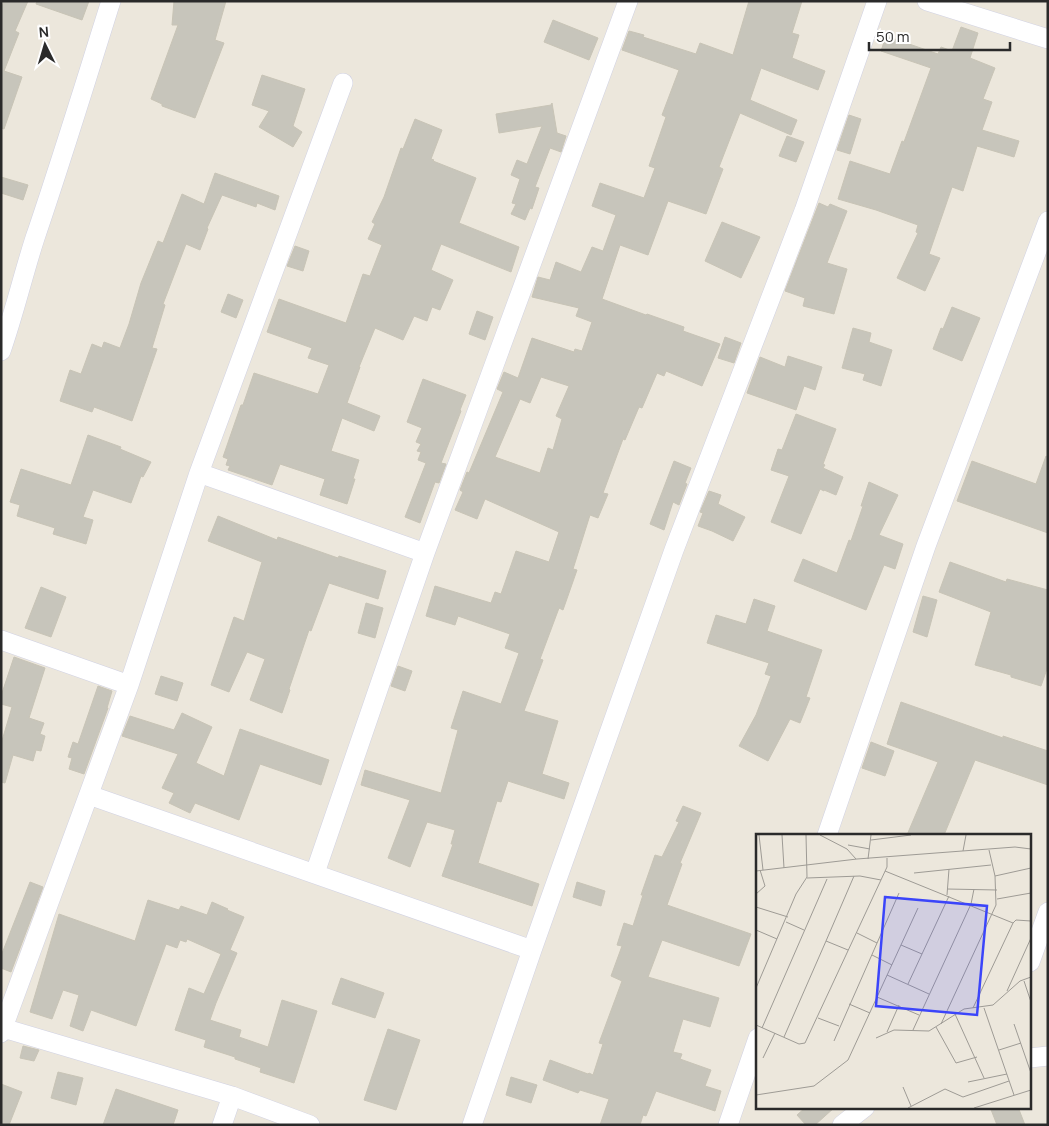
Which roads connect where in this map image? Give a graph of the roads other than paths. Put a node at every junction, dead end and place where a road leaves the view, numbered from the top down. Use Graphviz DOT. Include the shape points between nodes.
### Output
graph roads {
  1 [pos="111,1"];
  2 [pos="628,1"];
  3 [pos="877,1"];
  4 [pos="927,1"];
  5 [pos="1048,38"];
  6 [pos="343,83"];
  7 [pos="1048,221"];
  8 [pos="1,351"];
  9 [pos="199,474"];
  10 [pos="426,553"];
  11 [pos="1,640"];
  12 [pos="129,685"];
  13 [pos="89,795"];
  14 [pos="827,834"];
  15 [pos="314,873"];
  16 [pos="1048,912"];
  17 [pos="532,950"];
  18 [pos="1032,956"];
  19 [pos="2,1030"];
  20 [pos="756,1044"];
  21 [pos="1048,1056"];
  22 [pos="1032,1058"];
  23 [pos="232,1096"];
  24 [pos="864,1108"];
  25 [pos="222,1125"];
  26 [pos="310,1125"];
  27 [pos="472,1125"];
  28 [pos="728,1125"];
  29 [pos="842,1125"];
  1 -- 8 [label="street"];
  2 -- 10 [label="street"];
  3 -- 17 [label="street" via="804,210 674,550"];
  4 -- 5 [label="street"];
  6 -- 9 [label="street"];
  7 -- 14 [label="street" via="926,546"];
  9 -- 10 [label="street"];
  9 -- 12 [label="street"];
  10 -- 15 [label="street"];
  11 -- 12 [label="street"];
  12 -- 13 [label="street"];
  13 -- 15 [label="street"];
  13 -- 19 [label="street"];
  15 -- 17 [label="street"];
  16 -- 18 [label="street"];
  17 -- 27 [label="street"];
  19 -- 23 [label="street"];
  20 -- 28 [label="street"];
  21 -- 22 [label="street"];
  23 -- 25 [label="street"];
  23 -- 26 [label="street"];
  24 -- 29 [label="street"];
}
